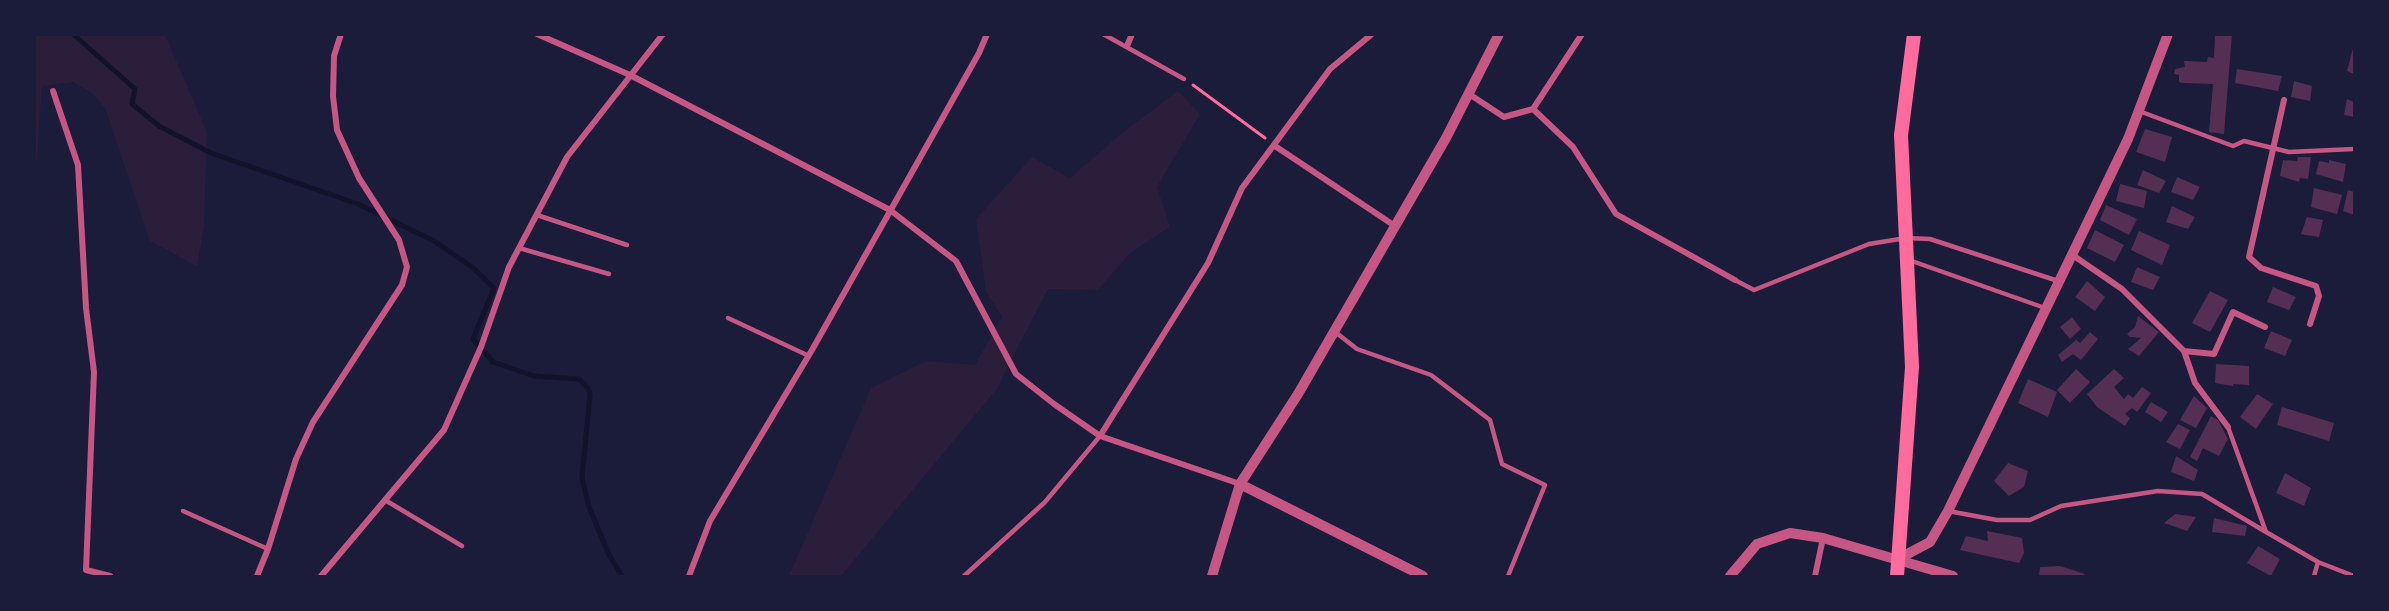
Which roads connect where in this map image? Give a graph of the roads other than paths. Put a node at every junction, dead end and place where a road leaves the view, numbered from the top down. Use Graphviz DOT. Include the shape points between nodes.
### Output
graph roads {
  1 [pos="341,34"];
  2 [pos="537,34"];
  3 [pos="663,34"];
  4 [pos="987,34"];
  5 [pos="1103,34"];
  6 [pos="1132,34"];
  7 [pos="1372,34"];
  8 [pos="1499,34"];
  9 [pos="1582,34"];
  10 [pos="1914,34"];
  11 [pos="2168,34"];
  12 [pos="1127,46"];
  13 [pos="630,75"];
  14 [pos="1184,79"];
  15 [pos="53,91"];
  16 [pos="1469,94"];
  17 [pos="2284,100"];
  18 [pos="1533,109"];
  19 [pos="2139,111"];
  20 [pos="1275,146"];
  21 [pos="2272,149"];
  22 [pos="2355,149"];
  23 [pos="890,210"];
  24 [pos="537,215"];
  25 [pos="1395,226"];
  26 [pos="1906,238"];
  27 [pos="627,245"];
  28 [pos="519,248"];
  29 [pos="2070,254"];
  30 [pos="1908,260"];
  31 [pos="609,274"];
  32 [pos="1735,280"];
  33 [pos="2058,281"];
  34 [pos="2045,308"];
  35 [pos="728,318"];
  36 [pos="2310,324"];
  37 [pos="2265,327"];
  38 [pos="1334,331"];
  39 [pos="2184,351"];
  40 [pos="809,356"];
  41 [pos="2228,427"];
  42 [pos="1100,436"];
  43 [pos="1240,484"];
  44 [pos="385,500"];
  45 [pos="183,511"];
  46 [pos="1948,511"];
  47 [pos="2266,532"];
  48 [pos="1823,538"];
  49 [pos="462,546"];
  50 [pos="268,549"];
  51 [pos="1898,559"];
  52 [pos="2318,562"];
  53 [pos="85,573"];
  54 [pos="110,576"];
  55 [pos="257,576"];
  56 [pos="321,576"];
  57 [pos="689,576"];
  58 [pos="964,576"];
  59 [pos="1212,576"];
  60 [pos="1423,576"];
  61 [pos="1508,576"];
  62 [pos="1730,576"];
  63 [pos="1815,576"];
  64 [pos="1897,576"];
  65 [pos="1953,576"];
  66 [pos="2314,576"];
  67 [pos="2355,576"];
  1 -- 50 [label="street" via="334,56 337,130 359,178 399,240 407,267 402,285 313,422 296,459"];
  2 -- 13 [label="street"];
  3 -- 13 [label="street"];
  4 -- 23 [label="street" via="980,53"];
  5 -- 12 [label="lane"];
  6 -- 12 [label="street"];
  7 -- 20 [label="street" via="1330,69"];
  8 -- 16 [label="street"];
  9 -- 18 [label="street"];
  10 -- 26 [label="highway" via="1901,135"];
  11 -- 19 [label="street"];
  12 -- 14 [label="lane"];
  13 -- 23 [label="street"];
  13 -- 24 [label="street" via="567,157"];
  15 -- 53 [label="street" via="78,165 86,308 94,372"];
  16 -- 18 [label="street" via="1504,117"];
  16 -- 25 [label="street"];
  17 -- 21 [label="street"];
  18 -- 32 [label="street" via="1574,147 1616,214"];
  19 -- 21 [label="lane" via="2233,146 2244,141"];
  19 -- 29 [label="street"];
  20 -- 25 [label="street"];
  20 -- 42 [label="street" via="1242,188 1208,263"];
  21 -- 22 [label="lane"];
  21 -- 36 [label="street" via="2249,257 2261,268 2316,286 2319,296"];
  23 -- 40 [label="street"];
  23 -- 42 [label="street" via="956,261 1016,374"];
  24 -- 27 [label="lane"];
  24 -- 28 [label="street"];
  25 -- 38 [label="street"];
  26 -- 30 [label="highway"];
  26 -- 32 [label="lane" via="1869,244 1754,290"];
  26 -- 33 [label="lane" via="1930,239"];
  28 -- 31 [label="lane"];
  28 -- 44 [label="street" via="444,430"];
  29 -- 33 [label="street"];
  29 -- 39 [label="street" via="2122,289"];
  30 -- 34 [label="lane"];
  30 -- 51 [label="highway" via="1912,367"];
  33 -- 34 [label="street"];
  34 -- 46 [label="street"];
  35 -- 40 [label="lane"];
  37 -- 39 [label="street" via="2233,312 2214,354"];
  38 -- 43 [label="street"];
  38 -- 61 [label="lane" via="1357,349 1431,375 1490,420 1502,464 1545,485"];
  39 -- 41 [label="street" via="2195,383"];
  40 -- 57 [label="street" via="710,521"];
  41 -- 47 [label="lane"];
  42 -- 43 [label="street"];
  42 -- 58 [label="lane" via="1045,502"];
  43 -- 59 [label="street"];
  43 -- 60 [label="street"];
  44 -- 49 [label="lane"];
  44 -- 56 [label="street"];
  45 -- 50 [label="lane"];
  46 -- 47 [label="lane" via="1997,520 2030,520 2061,506 2158,491 2202,494"];
  46 -- 51 [label="street" via="1930,543"];
  47 -- 52 [label="lane"];
  48 -- 51 [label="street"];
  48 -- 62 [label="street" via="1790,532 1772,536 1756,544"];
  48 -- 63 [label="street"];
  50 -- 55 [label="street"];
  51 -- 64 [label="highway"];
  51 -- 65 [label="street"];
  52 -- 66 [label="lane"];
  52 -- 67 [label="lane"];
  53 -- 54 [label="street"];
}
